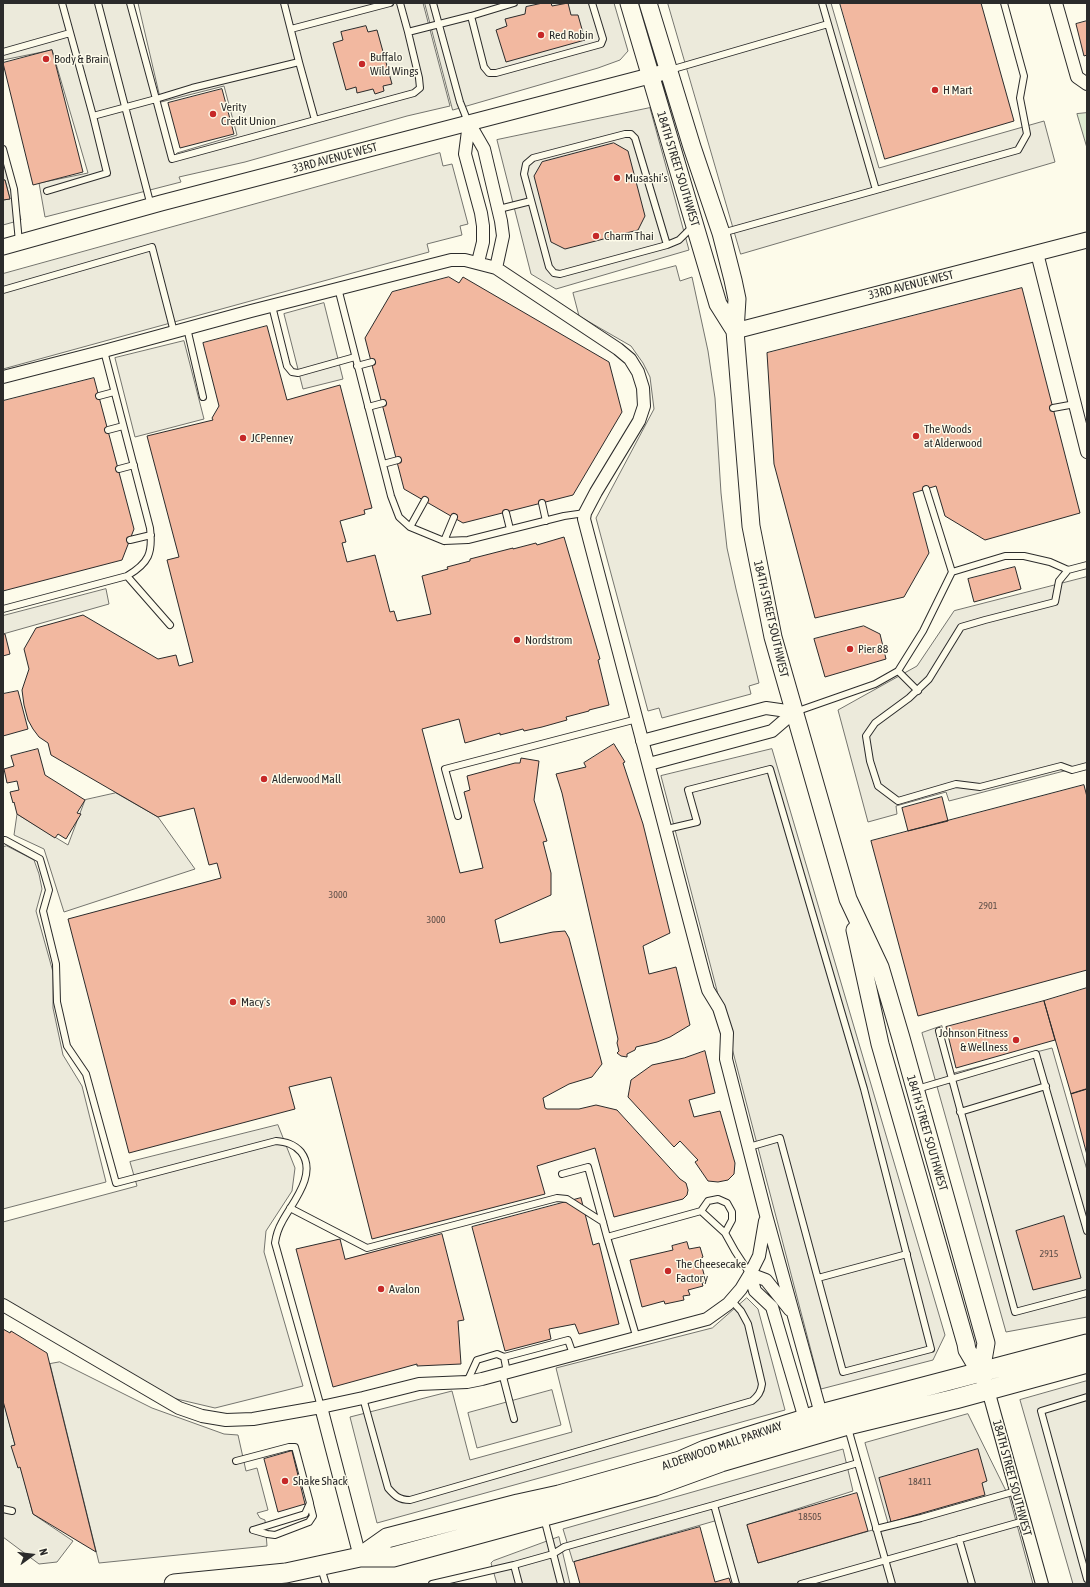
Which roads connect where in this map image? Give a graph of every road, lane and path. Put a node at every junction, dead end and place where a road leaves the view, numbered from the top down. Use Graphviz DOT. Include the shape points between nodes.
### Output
graph roads {
  1 [pos="62,3"];
  2 [pos="98,3"];
  3 [pos="130,3"];
  4 [pos="284,3"];
  5 [pos="390,3"];
  6 [pos="400,3"];
  7 [pos="433,3"];
  8 [pos="514,3"];
  9 [pos="592,3"];
  10 [pos="629,3"];
  11 [pos="648,3"];
  12 [pos="822,3"];
  13 [pos="1004,3"];
  14 [pos="1056,3"];
  15 [pos="471,16"];
  16 [pos="439,24"];
  17 [pos="828,24"];
  18 [pos="291,29"];
  19 [pos="408,32"];
  20 [pos="70,33"];
  21 [pos="3,52"];
  22 [pos="299,62"];
  23 [pos="668,70"];
  24 [pos="651,76"];
  25 [pos="1087,84"];
  26 [pos="156,99"];
  27 [pos="125,107"];
  28 [pos="93,116"];
  29 [pos="315,120"];
  30 [pos="469,123"];
  31 [pos="3,149"];
  32 [pos="876,190"];
  33 [pos="47,191"];
  34 [pos="531,201"];
  35 [pos="151,206"];
  36 [pos="499,209"];
  37 [pos="695,224"];
  38 [pos="721,233"];
  39 [pos="1087,240"];
  40 [pos="19,243"];
  41 [pos="667,245"];
  42 [pos="3,247"];
  43 [pos="1037,253"];
  44 [pos="478,262"];
  45 [pos="496,268"];
  46 [pos="338,288"];
  47 [pos="3,290"];
  48 [pos="272,306"];
  49 [pos="187,328"];
  50 [pos="735,331"];
  51 [pos="174,332"];
  52 [pos="104,352"];
  53 [pos="355,357"];
  54 [pos="372,362"];
  55 [pos="357,366"];
  56 [pos="3,377"];
  57 [pos="114,392"];
  58 [pos="99,396"];
  59 [pos="203,397"];
  60 [pos="382,404"];
  61 [pos="1075,404"];
  62 [pos="368,407"];
  63 [pos="1053,408"];
  64 [pos="1082,417"];
  65 [pos="123,426"];
  66 [pos="108,430"];
  67 [pos="1087,452"];
  68 [pos="398,460"];
  69 [pos="382,464"];
  70 [pos="134,465"];
  71 [pos="119,469"];
  72 [pos="926,489"];
  73 [pos="425,500"];
  74 [pos="542,504"];
  75 [pos="506,513"];
  76 [pos="585,513"];
  77 [pos="454,517"];
  78 [pos="546,521"];
  79 [pos="410,527"];
  80 [pos="510,529"];
  81 [pos="151,535"];
  82 [pos="130,540"];
  83 [pos="444,541"];
  84 [pos="1087,565"];
  85 [pos="1068,570"];
  86 [pos="952,572"];
  87 [pos="127,576"];
  88 [pos="3,609"];
  89 [pos="170,625"];
  90 [pos="898,671"];
  91 [pos="918,691"];
  92 [pos="794,712"];
  93 [pos="636,719"];
  94 [pos="642,741"];
  95 [pos="649,764"];
  96 [pos="1087,766"];
  97 [pos="458,816"];
  98 [pos="667,829"];
  99 [pos="3,840"];
  100 [pos="848,899"];
  101 [pos="940,1032"];
  102 [pos="880,1044"];
  103 [pos="951,1078"];
  104 [pos="1046,1086"];
  105 [pos="915,1089"];
  106 [pos="960,1112"];
  107 [pos="908,1140"];
  108 [pos="749,1147"];
  109 [pos="562,1174"];
  110 [pos="290,1208"];
  111 [pos="701,1210"];
  112 [pos="766,1215"];
  113 [pos="603,1222"];
  114 [pos="1087,1231"];
  115 [pos="725,1233"];
  116 [pos="607,1236"];
  117 [pos="907,1254"];
  118 [pos="750,1274"];
  119 [pos="818,1278"];
  120 [pos="1087,1293"];
  121 [pos="731,1300"];
  122 [pos="3,1305"];
  123 [pos="793,1314"];
  124 [pos="637,1338"];
  125 [pos="1087,1344"];
  126 [pos="573,1354"];
  127 [pos="504,1357"];
  128 [pos="1087,1363"];
  129 [pos="982,1372"];
  130 [pos="504,1373"];
  131 [pos="467,1382"];
  132 [pos="988,1390"];
  133 [pos="1087,1397"];
  134 [pos="363,1398"];
  135 [pos="321,1407"];
  136 [pos="813,1416"];
  137 [pos="514,1419"];
  138 [pos="848,1425"];
  139 [pos="236,1461"];
  140 [pos="858,1463"];
  141 [pos="1016,1491"];
  142 [pos="310,1503"];
  143 [pos="714,1505"];
  144 [pos="541,1508"];
  145 [pos="3,1509"];
  146 [pos="12,1512"];
  147 [pos="1024,1520"];
  148 [pos="876,1529"];
  149 [pos="959,1539"];
  150 [pos="553,1554"];
  151 [pos="360,1557"];
  152 [pos="885,1560"];
  153 [pos="514,1565"];
  154 [pos="320,1566"];
  155 [pos="1087,1579"];
  156 [pos="174,1584"];
  157 [pos="326,1584"];
  158 [pos="432,1584"];
  159 [pos="519,1584"];
  160 [pos="561,1584"];
  161 [pos="736,1584"];
  162 [pos="801,1584"];
  163 [pos="892,1584"];
  164 [pos="972,1584"];
  165 [pos="1042,1584"];
  1 -- 20 [label="lane"];
  2 -- 27 [label="lane"];
  3 -- 26 [label="lane"];
  4 -- 18 [label="lane"];
  5 -- 18 [label="lane"];
  6 -- 19 [label="lane"];
  7 -- 16 [label="lane"];
  8 -- 15 [label="lane"];
  9 -- 15 [label="lane" via="602,39 601,44 496,73 489,73 484,68"];
  10 -- 24 [label="main road, 184TH STREET SOUTHWEST"];
  11 -- 23 [label="main road, 184TH STREET SOUTHWEST"];
  12 -- 17 [label="lane"];
  13 -- 32 [label="lane" via="1024,76 1020,98 1027,134 1018,150"];
  14 -- 25 [label="street" via="1077,77"];
  15 -- 16 [label="lane"];
  16 -- 19 [label="lane"];
  16 -- 30 [label="lane" via="460,102"];
  17 -- 23 [label="lane"];
  17 -- 32 [label="lane"];
  18 -- 22 [label="lane"];
  19 -- 29 [label="lane" via="420,78 420,88 414,93"];
  20 -- 21 [label="lane"];
  20 -- 28 [label="lane"];
  22 -- 26 [label="lane"];
  22 -- 29 [label="lane"];
  23 -- 24 [label="street, 33RD AVENUE WEST"];
  23 -- 38 [label="main road, 184TH STREET SOUTHWEST"];
  24 -- 30 [label="street, 33RD AVENUE WEST"];
  24 -- 37 [label="main road, 184TH STREET SOUTHWEST"];
  26 -- 27 [label="lane"];
  26 -- 29 [label="lane" via="172,159"];
  27 -- 28 [label="lane"];
  27 -- 35 [label="lane"];
  28 -- 33 [label="lane" via="107,173"];
  30 -- 35 [label="street, 33RD AVENUE WEST"];
  30 -- 36 [label="street" via="484,149"];
  30 -- 44 [label="street" via="465,154 483,226 483,242"];
  31 -- 40 [label="lane" via="14,189"];
  32 -- 38 [label="lane"];
  34 -- 36 [label="lane"];
  34 -- 41 [label="lane" via="549,267 554,273 560,274"];
  34 -- 41 [label="lane" via="524,174 526,164 533,158 631,134 635,138"];
  35 -- 40 [label="street, 33RD AVENUE WEST"];
  36 -- 45 [label="street" via="503,236"];
  37 -- 41 [label="lane" via="679,240"];
  37 -- 50 [label="main road, 184TH STREET SOUTHWEST" via="718,304"];
  38 -- 50 [label="main road, 184TH STREET SOUTHWEST" via="737,299"];
  39 -- 43 [label="street, 33RD AVENUE WEST"];
  40 -- 42 [label="street, 33RD AVENUE WEST"];
  43 -- 50 [label="street, 33RD AVENUE WEST"];
  43 -- 61 [label="street"];
  44 -- 45 [label="street"];
  44 -- 46 [label="street" via="451,260"];
  45 -- 76 [label="street" via="618,349 630,359 638,372 643,388 644,406 639,421"];
  46 -- 48 [label="street"];
  46 -- 53 [label="lane"];
  47 -- 51 [label="lane" via="152,247"];
  48 -- 49 [label="street"];
  48 -- 53 [label="lane" via="287,366 292,372 298,373"];
  49 -- 51 [label="street"];
  49 -- 59 [label="lane"];
  50 -- 92 [label="main road, 184TH STREET SOUTHWEST" via="751,526 773,637"];
  51 -- 52 [label="street"];
  52 -- 56 [label="street"];
  52 -- 57 [label="lane"];
  53 -- 55 [label="lane"];
  54 -- 55 [label="lane"];
  55 -- 62 [label="lane"];
  57 -- 58 [label="lane"];
  57 -- 65 [label="lane"];
  60 -- 62 [label="lane"];
  61 -- 63 [label="lane"];
  61 -- 64 [label="street"];
  62 -- 69 [label="lane"];
  64 -- 67 [label="street"];
  65 -- 66 [label="lane"];
  65 -- 70 [label="lane"];
  68 -- 69 [label="lane"];
  69 -- 79 [label="lane" via="391,496 400,516"];
  70 -- 71 [label="lane"];
  70 -- 81 [label="lane"];
  72 -- 86 [label="lane"];
  73 -- 79 [label="lane"];
  74 -- 78 [label="lane"];
  75 -- 80 [label="lane"];
  76 -- 78 [label="lane"];
  76 -- 93 [label="street" via="587,532"];
  77 -- 83 [label="lane"];
  78 -- 80 [label="lane"];
  79 -- 83 [label="lane"];
  80 -- 83 [label="lane" via="468,540"];
  81 -- 82 [label="lane"];
  81 -- 87 [label="lane" via="148,557 141,568"];
  84 -- 85 [label="lane"];
  85 -- 86 [label="lane" via="1050,562 1024,556 1006,556"];
  85 -- 91 [label="lane" via="1059,581 1055,602 960,627 929,680"];
  86 -- 90 [label="lane" via="923,631"];
  87 -- 88 [label="lane"];
  87 -- 89 [label="lane"];
  90 -- 91 [label="lane"];
  90 -- 92 [label="lane" via="875,684"];
  91 -- 96 [label="lane" via="875,723 866,736 878,786 898,801 956,784 980,787 1061,766 1072,770"];
  92 -- 94 [label="street" via="766,708"];
  92 -- 95 [label="street" via="772,731"];
  92 -- 100 [label="main road, 184TH STREET SOUTHWEST"];
  93 -- 94 [label="street"];
  93 -- 97 [label="lane" via="445,769"];
  94 -- 95 [label="street"];
  95 -- 98 [label="street"];
  98 -- 108 [label="street" via="708,990 720,1008 727,1032 726,1059"];
  98 -- 117 [label="lane" via="697,822 688,790 770,769 864,1089"];
  99 -- 110 [label="lane" via="40,858 49,890 43,911 56,964 57,1002 67,1046 86,1074 116,1183 276,1141 285,1142 296,1147 305,1158 306,1165 302,1188"];
  100 -- 102 [label="main road, 184TH STREET SOUTHWEST"];
  100 -- 105 [label="main road, 184TH STREET SOUTHWEST" via="880,967"];
  101 -- 103 [label="lane"];
  102 -- 105 [label="main road" via="893,1051 904,1085"];
  102 -- 107 [label="main road, 184TH STREET SOUTHWEST"];
  103 -- 104 [label="lane" via="1036,1054"];
  103 -- 105 [label="lane"];
  103 -- 106 [label="lane"];
  104 -- 106 [label="lane"];
  104 -- 114 [label="lane"];
  105 -- 107 [label="main road" via="908,1102 912,1121"];
  105 -- 129 [label="main road, 184TH STREET SOUTHWEST" via="986,1343"];
  106 -- 120 [label="lane" via="1015,1312"];
  107 -- 129 [label="main road, 184TH STREET SOUTHWEST" via="967,1350"];
  108 -- 112 [label="street"];
  108 -- 119 [label="lane" via="780,1138"];
  109 -- 113 [label="lane" via="588,1168"];
  110 -- 113 [label="lane" via="367,1248 557,1198 567,1199"];
  110 -- 135 [label="lane" via="275,1243"];
  111 -- 115 [label="lane"];
  111 -- 115 [label="lane" via="708,1201 718,1199 727,1203 732,1212 732,1220"];
  111 -- 116 [label="lane"];
  112 -- 118 [label="street" via="759,1256"];
  112 -- 123 [label="street"];
  113 -- 116 [label="lane"];
  115 -- 118 [label="lane"];
  116 -- 124 [label="lane"];
  117 -- 119 [label="lane"];
  117 -- 119 [label="lane" via="931,1349 843,1372"];
  118 -- 121 [label="street"];
  118 -- 123 [label="street" via="766,1280"];
  118 -- 136 [label="street" via="755,1291 772,1307"];
  121 -- 124 [label="street" via="707,1319"];
  121 -- 134 [label="lane" via="748,1324 762,1384 761,1391 752,1401 410,1500 401,1500 388,1488"];
  122 -- 135 [label="street" via="179,1408 202,1416 226,1420 253,1419"];
  123 -- 136 [label="street"];
  124 -- 126 [label="street"];
  125 -- 129 [label="main road, ALDERWOOD MALL PARKWAY"];
  126 -- 127 [label="lane" via="568,1340"];
  126 -- 130 [label="street"];
  127 -- 130 [label="lane"];
  127 -- 131 [label="lane" via="497,1354 477,1360"];
  128 -- 132 [label="main road, ALDERWOOD MALL PARKWAY"];
  129 -- 132 [label="main road, 184TH STREET SOUTHWEST"];
  129 -- 136 [label="main road, ALDERWOOD MALL PARKWAY"];
  130 -- 131 [label="street"];
  130 -- 137 [label="lane"];
  131 -- 134 [label="street" via="419,1384"];
  132 -- 138 [label="main road, ALDERWOOD MALL PARKWAY"];
  132 -- 141 [label="street, 184TH STREET SOUTHWEST"];
  133 -- 155 [label="lane" via="1041,1411"];
  134 -- 135 [label="street"];
  135 -- 151 [label="street"];
  136 -- 144 [label="main road, ALDERWOOD MALL PARKWAY" via="705,1450 680,1461"];
  138 -- 140 [label="lane"];
  138 -- 144 [label="main road, ALDERWOOD MALL PARKWAY" via="721,1462 655,1486"];
  139 -- 142 [label="lane" via="295,1447"];
  140 -- 143 [label="lane"];
  140 -- 148 [label="lane"];
  141 -- 147 [label="street, 184TH STREET SOUTHWEST"];
  141 -- 148 [label="lane"];
  142 -- 142 [label="lane" via="305,1514 253,1530 275,1535 309,1522 313,1516"];
  143 -- 150 [label="lane" via="564,1547"];
  143 -- 161 [label="lane"];
  144 -- 150 [label="lane"];
  144 -- 151 [label="main road, ALDERWOOD MALL PARKWAY" via="387,1538"];
  145 -- 146 [label="lane"];
  147 -- 149 [label="lane"];
  147 -- 165 [label="street, 184TH STREET SOUTHWEST"];
  148 -- 152 [label="lane"];
  149 -- 152 [label="lane"];
  149 -- 164 [label="lane"];
  150 -- 153 [label="lane"];
  150 -- 160 [label="lane"];
  151 -- 154 [label="main road, ALDERWOOD MALL PARKWAY"];
  152 -- 162 [label="lane"];
  152 -- 163 [label="lane"];
  153 -- 158 [label="lane"];
  153 -- 159 [label="lane"];
  154 -- 156 [label="main road, ALDERWOOD MALL PARKWAY" via="286,1573"];
  154 -- 157 [label="lane"];
}
